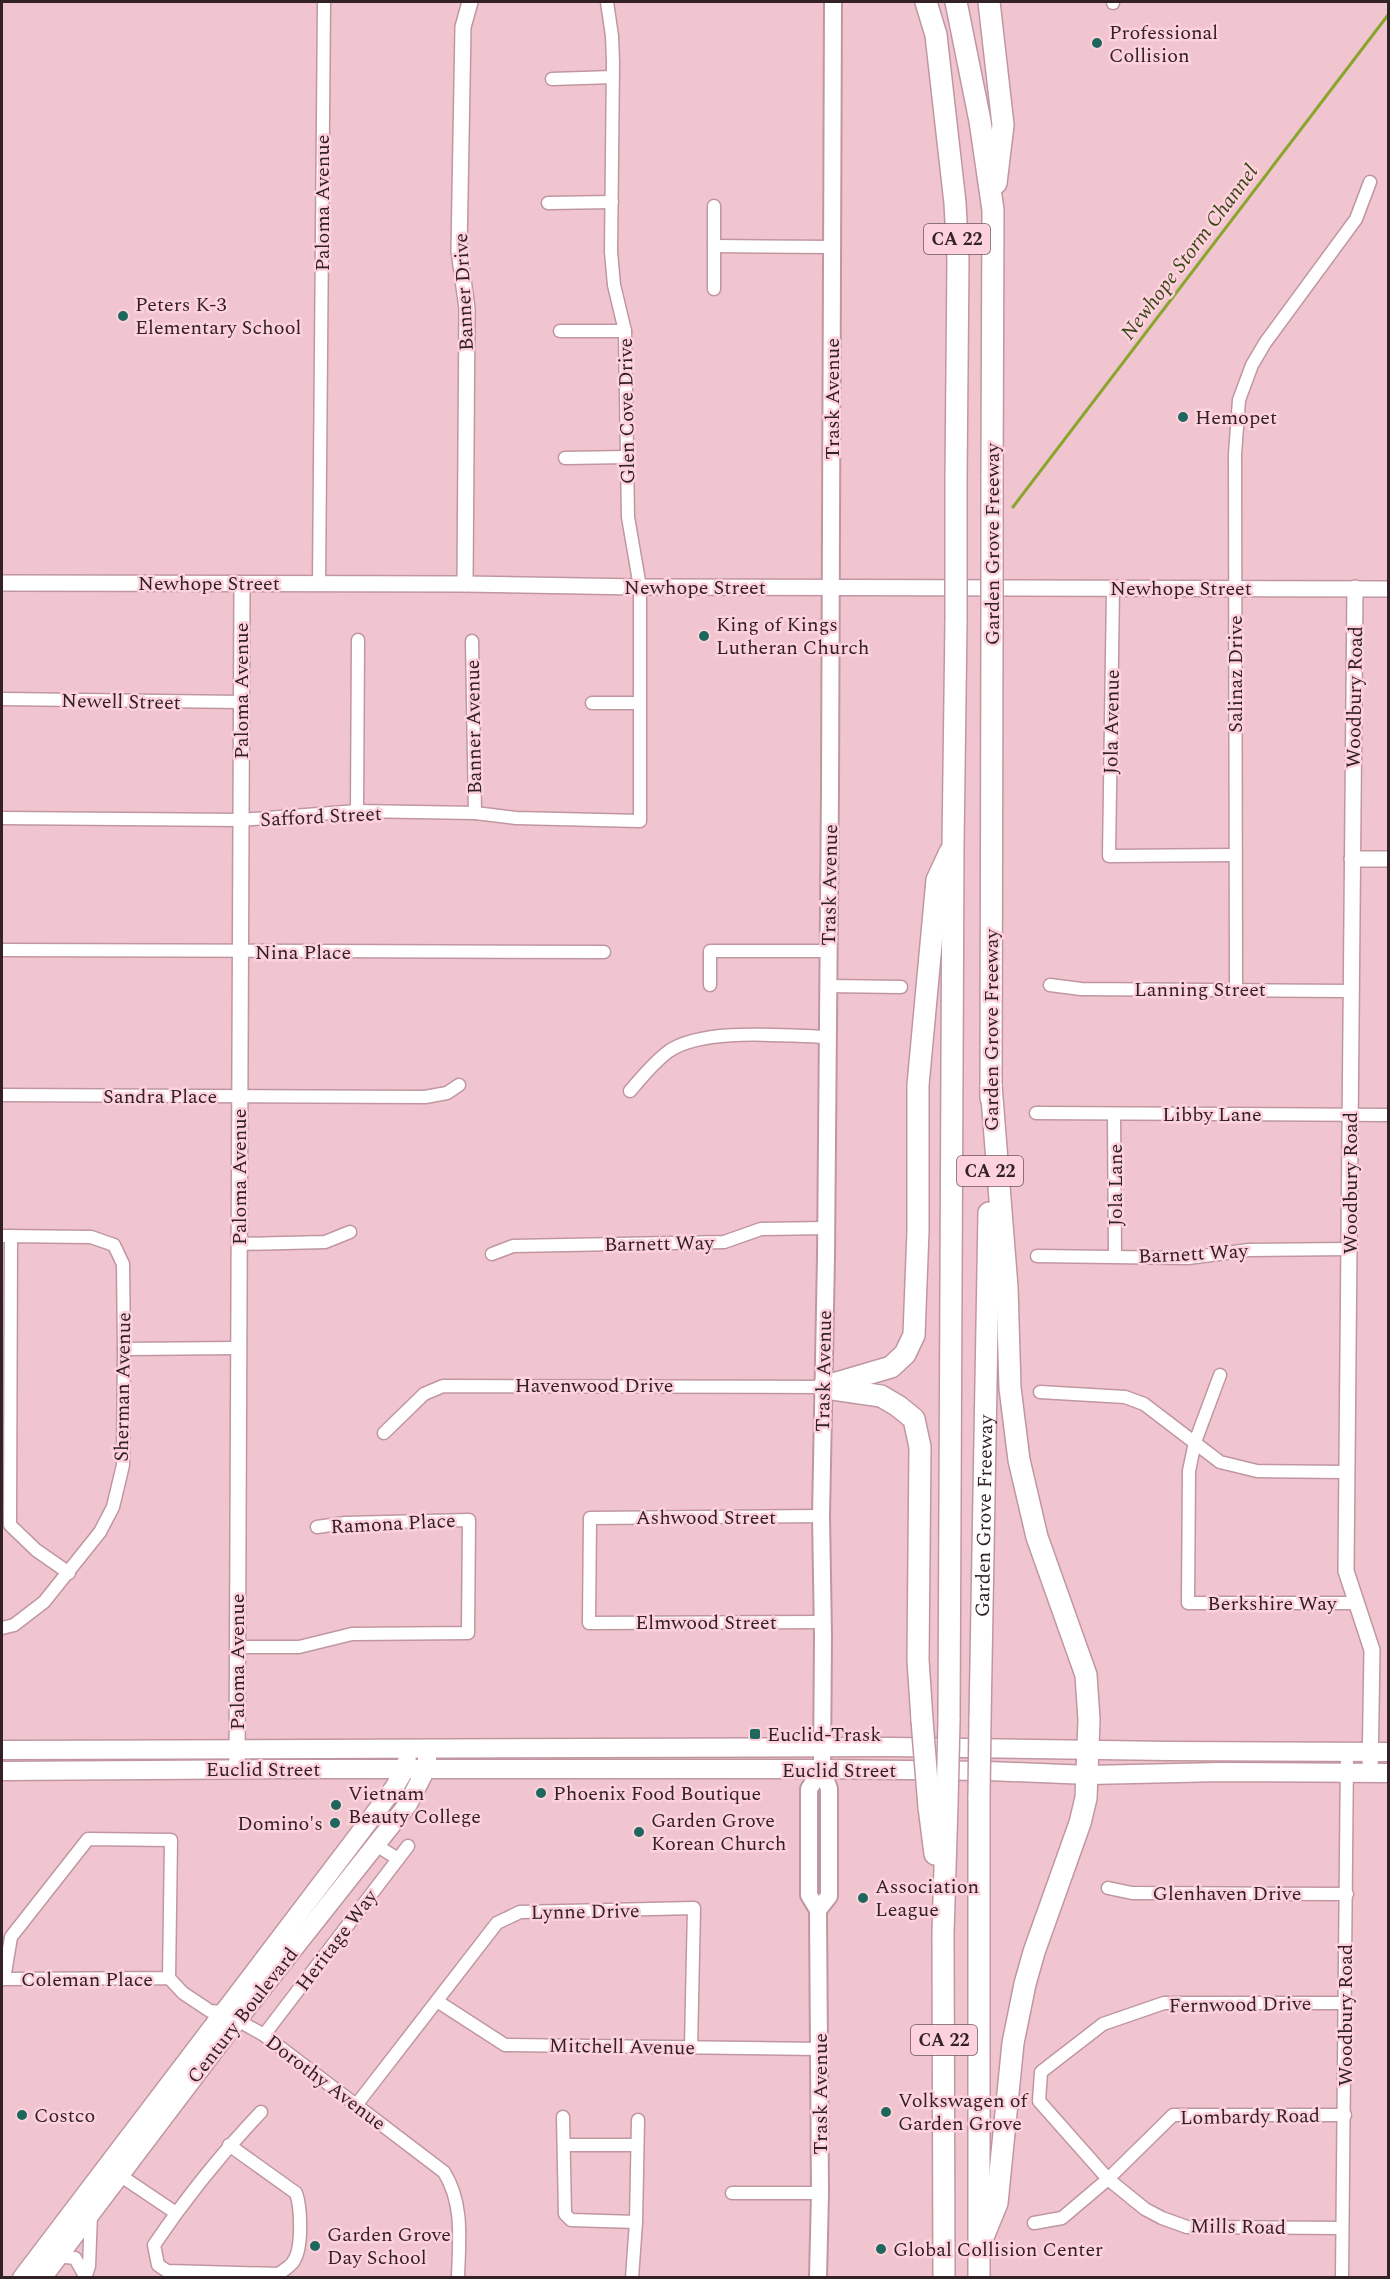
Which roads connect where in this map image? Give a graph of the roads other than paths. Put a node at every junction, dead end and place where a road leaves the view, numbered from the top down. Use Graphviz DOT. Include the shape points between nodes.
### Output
graph roads {
  1 [pos="324,2"];
  2 [pos="470,2"];
  3 [pos="607,2"];
  4 [pos="833,2"];
  5 [pos="926,2"];
  6 [pos="956,2"];
  7 [pos="989,2"];
  8 [pos="613,77"];
  9 [pos="552,79"];
  10 [pos="1370,182"];
  11 [pos="548,202"];
  12 [pos="612,202"];
  13 [pos="714,206"];
  14 [pos="993,210"];
  15 [pos="714,246"];
  16 [pos="833,247"];
  17 [pos="714,289"];
  18 [pos="560,331"];
  19 [pos="625,332"];
  20 [pos="627,457"];
  21 [pos="565,458"];
  22 [pos="2,583"];
  23 [pos="242,584"];
  24 [pos="319,584"];
  25 [pos="465,584"];
  26 [pos="640,587"];
  27 [pos="831,587"];
  28 [pos="1236,588"];
  29 [pos="1355,588"];
  30 [pos="1113,589"];
  31 [pos="1389,589"];
  32 [pos="358,640"];
  33 [pos="472,641"];
  34 [pos="2,699"];
  35 [pos="242,702"];
  36 [pos="592,703"];
  37 [pos="639,703"];
  38 [pos="357,811"];
  39 [pos="475,813"];
  40 [pos="2,818"];
  41 [pos="241,820"];
  42 [pos="640,821"];
  43 [pos="953,846"];
  44 [pos="1235,855"];
  45 [pos="1352,859"];
  46 [pos="1389,859"];
  47 [pos="2,950"];
  48 [pos="828,951"];
  49 [pos="240,952"];
  50 [pos="604,952"];
  51 [pos="710,985"];
  52 [pos="1050,985"];
  53 [pos="828,986"];
  54 [pos="901,987"];
  55 [pos="1236,989"];
  56 [pos="1350,991"];
  57 [pos="828,1036"];
  58 [pos="991,1084"];
  59 [pos="459,1085"];
  60 [pos="630,1091"];
  61 [pos="2,1095"];
  62 [pos="240,1096"];
  63 [pos="1036,1113"];
  64 [pos="1114,1114"];
  65 [pos="1351,1115"];
  66 [pos="1389,1115"];
  67 [pos="826,1228"];
  68 [pos="350,1232"];
  69 [pos="6,1236"];
  70 [pos="239,1244"];
  71 [pos="1350,1249"];
  72 [pos="492,1254"];
  73 [pos="1037,1256"];
  74 [pos="1115,1257"];
  75 [pos="238,1348"];
  76 [pos="124,1349"];
  77 [pos="1220,1375"];
  78 [pos="823,1387"];
  79 [pos="1040,1392"];
  80 [pos="384,1433"];
  81 [pos="1195,1442"];
  82 [pos="1346,1472"];
  83 [pos="821,1516"];
  84 [pos="317,1527"];
  85 [pos="69,1573"];
  86 [pos="1356,1603"];
  87 [pos="823,1622"];
  88 [pos="589,1623"];
  89 [pos="2,1628"];
  90 [pos="237,1647"];
  91 [pos="419,1748"];
  92 [pos="822,1748"];
  93 [pos="237,1749"];
  94 [pos="2,1750"];
  95 [pos="1089,1750"];
  96 [pos="1221,1751"];
  97 [pos="1347,1752"];
  98 [pos="1370,1752"];
  99 [pos="1389,1752"];
  100 [pos="237,1769"];
  101 [pos="405,1769"];
  102 [pos="426,1769"];
  103 [pos="822,1769"];
  104 [pos="2,1771"];
  105 [pos="1221,1772"];
  106 [pos="1347,1773"];
  107 [pos="1370,1773"];
  108 [pos="1389,1773"];
  109 [pos="1089,1775"];
  110 [pos="938,1805"];
  111 [pos="376,1845"];
  112 [pos="408,1846"];
  113 [pos="398,1859"];
  114 [pos="1108,1888"];
  115 [pos="1347,1894"];
  116 [pos="290,1939"];
  117 [pos="169,1978"];
  118 [pos="437,2001"];
  119 [pos="1345,2003"];
  120 [pos="231,2016"];
  121 [pos="264,2035"];
  122 [pos="691,2048"];
  123 [pos="820,2049"];
  124 [pos="1039,2101"];
  125 [pos="357,2104"];
  126 [pos="261,2112"];
  127 [pos="1345,2115"];
  128 [pos="563,2117"];
  129 [pos="638,2120"];
  130 [pos="230,2145"];
  131 [pos="564,2145"];
  132 [pos="637,2145"];
  133 [pos="113,2171"];
  134 [pos="1108,2179"];
  135 [pos="732,2193"];
  136 [pos="820,2193"];
  137 [pos="176,2213"];
  138 [pos="90,2214"];
  139 [pos="636,2222"];
  140 [pos="1034,2223"];
  141 [pos="1342,2228"];
  142 [pos="979,2247"];
  143 [pos="40,2254"];
  144 [pos="58,2256"];
  145 [pos="22,2277"];
  146 [pos="42,2277"];
  147 [pos="85,2277"];
  148 [pos="458,2277"];
  149 [pos="632,2277"];
  150 [pos="818,2277"];
  151 [pos="944,2277"];
  152 [pos="979,2277"];
  153 [pos="1342,2277"];
  1 -- 24 [label="street, Paloma Avenue"];
  2 -- 25 [label="street, Banner Drive" via="463,27 459,251 467,308"];
  3 -- 8 [label="street, Glen Cove Drive"];
  4 -- 16 [label="main road, Trask Avenue"];
  5 -- 43 [label="highway, Garden Grove Freeway / CA 22, bridge" via="936,35 958,260"];
  6 -- 14 [label="highway, Garden Grove Freeway / CA 22"];
  7 -- 14 [label="highway" via="1003,125"];
  8 -- 9 [label="street"];
  8 -- 12 [label="street, Glen Cove Drive"];
  10 -- 28 [label="street, Salinaz Drive" via="1356,219 1265,343 1243,387 1235,437"];
  11 -- 12 [label="street"];
  12 -- 19 [label="street, Glen Cove Drive" via="612,267"];
  13 -- 15 [label="street"];
  14 -- 58 [label="highway, Garden Grove Freeway / CA 22, bridge"];
  15 -- 16 [label="street"];
  15 -- 17 [label="street"];
  16 -- 27 [label="main road, Trask Avenue"];
  18 -- 19 [label="street"];
  19 -- 20 [label="street, Glen Cove Drive"];
  20 -- 21 [label="street"];
  20 -- 26 [label="street, Glen Cove Drive" via="628,517"];
  22 -- 23 [label="street, Newhope Street"];
  23 -- 24 [label="street, Newhope Street"];
  23 -- 35 [label="street, Paloma Avenue"];
  24 -- 25 [label="street, Newhope Street"];
  25 -- 26 [label="street, Newhope Street"];
  26 -- 27 [label="street, Newhope Street"];
  26 -- 37 [label="street, Glen Cove Drive"];
  27 -- 30 [label="street, Newhope Street"];
  27 -- 48 [label="main road, Trask Avenue"];
  28 -- 29 [label="street, Newhope Street"];
  28 -- 30 [label="street, Newhope Street"];
  28 -- 44 [label="street, Salinaz Drive"];
  29 -- 31 [label="street, Newhope Street"];
  29 -- 45 [label="street, Woodbury Road"];
  30 -- 44 [label="street, Jola Avenue" via="1109,855"];
  32 -- 38 [label="street"];
  33 -- 39 [label="street, Banner Avenue"];
  34 -- 35 [label="street, Newell Street"];
  35 -- 41 [label="street, Paloma Avenue"];
  36 -- 37 [label="street"];
  37 -- 42 [label="street, Glen Cove Drive"];
  38 -- 39 [label="street, Safford Street"];
  38 -- 41 [label="street, Safford Street"];
  39 -- 42 [label="street, Safford Street" via="516,818"];
  40 -- 41 [label="street, Safford Street"];
  41 -- 49 [label="street, Paloma Avenue"];
  43 -- 78 [label="highway" via="937,880 923,1018 918,1085 914,1335 905,1354 891,1367"];
  43 -- 110 [label="highway, Garden Grove Freeway / CA 22, bridge" via="949,1720"];
  44 -- 55 [label="street, Salinaz Drive"];
  45 -- 46 [label="street"];
  45 -- 56 [label="street, Woodbury Road"];
  47 -- 49 [label="street, Nina Place"];
  48 -- 51 [label="street" via="710,951"];
  48 -- 53 [label="main road, Trask Avenue"];
  49 -- 50 [label="street, Nina Place"];
  49 -- 62 [label="street, Paloma Avenue"];
  52 -- 55 [label="street, Lanning Street" via="1081,989"];
  53 -- 54 [label="street"];
  53 -- 57 [label="main road, Trask Avenue"];
  55 -- 56 [label="street, Lanning Street"];
  56 -- 65 [label="street, Woodbury Road"];
  57 -- 60 [label="street" via="732,1035 700,1039 671,1050"];
  57 -- 67 [label="main road, Trask Avenue"];
  58 -- 95 [label="highway" via="1017,1452 1035,1531 1086,1675"];
  58 -- 142 [label="highway, Garden Grove Freeway / CA 22, bridge" via="979,1797"];
  59 -- 62 [label="street, Sandra Place" via="447,1093 425,1097"];
  61 -- 62 [label="street, Sandra Place"];
  62 -- 70 [label="street, Paloma Avenue"];
  63 -- 64 [label="street, Libby Lane"];
  64 -- 65 [label="street, Libby Lane"];
  64 -- 74 [label="street, Jola Lane"];
  65 -- 66 [label="street, Libby Lane"];
  65 -- 71 [label="street, Woodbury Road"];
  67 -- 72 [label="street, Barnett Way" via="761,1229 724,1242 513,1246"];
  67 -- 78 [label="main road, Trask Avenue"];
  68 -- 70 [label="street" via="325,1242"];
  69 -- 76 [label="street, Sherman Avenue" via="91,1237 114,1245 123,1264"];
  69 -- 85 [label="street" via="10,1525"];
  70 -- 75 [label="street, Paloma Avenue"];
  71 -- 74 [label="street, Barnett Way" via="1249,1250 1188,1258"];
  71 -- 82 [label="street, Woodbury Road"];
  73 -- 74 [label="street, Barnett Way"];
  75 -- 76 [label="street"];
  75 -- 90 [label="street, Paloma Avenue"];
  76 -- 85 [label="street, Sherman Avenue" via="123,1465 113,1507 100,1532"];
  77 -- 81 [label="street"];
  78 -- 80 [label="street, Havenwood Drive" via="443,1386 424,1394"];
  78 -- 83 [label="main road, Trask Avenue"];
  78 -- 110 [label="highway, bridge" via="881,1396 914,1419 920,1447 918,1660 922,1720"];
  79 -- 81 [label="street" via="1125,1397 1144,1404"];
  81 -- 82 [label="street" via="1220,1462 1257,1471"];
  81 -- 86 [label="street, Berkshire Way" via="1189,1471 1188,1603"];
  82 -- 86 [label="street, Woodbury Road" via="1346,1571"];
  83 -- 87 [label="main road, Trask Avenue"];
  83 -- 88 [label="street, Ashwood Street" via="590,1518"];
  84 -- 90 [label="street, Ramona Place" via="469,1520 468,1633 352,1634 300,1647"];
  85 -- 89 [label="street, Sherman Avenue" via="44,1602 15,1625"];
  86 -- 98 [label="street, Woodbury Road" via="1372,1650"];
  87 -- 88 [label="street, Elmwood Street"];
  87 -- 92 [label="main road, Trask Avenue"];
  90 -- 93 [label="street, Paloma Avenue"];
  91 -- 92 [label="main road, Euclid Street"];
  91 -- 93 [label="main road, Euclid Street"];
  91 -- 101 [label="main road, Century Boulevard"];
  91 -- 102 [label="main road, Century Boulevard"];
  92 -- 95 [label="main road, Euclid Street"];
  92 -- 103 [label="main road, Trask Avenue"];
  93 -- 94 [label="main road, Euclid Street"];
  93 -- 100 [label="street, Paloma Avenue"];
  95 -- 96 [label="main road, Euclid Street"];
  95 -- 109 [label="highway"];
  96 -- 97 [label="main road, Euclid Street"];
  96 -- 105 [label="main road"];
  97 -- 98 [label="main road, Euclid Street"];
  97 -- 106 [label="street, Woodbury Road"];
  98 -- 99 [label="main road, Euclid Street"];
  98 -- 107 [label="street, Woodbury Road"];
  100 -- 101 [label="main road, Euclid Street"];
  100 -- 104 [label="main road, Euclid Street"];
  101 -- 102 [label="main road, Euclid Street"];
  101 -- 116 [label="main road, Century Boulevard"];
  102 -- 103 [label="main road, Euclid Street"];
  102 -- 111 [label="main road, Century Boulevard" via="412,1798"];
  103 -- 109 [label="main road, Euclid Street"];
  103 -- 123 [label="main road, Trask Avenue" via="829,1790 829,1896 818,1910"];
  105 -- 106 [label="main road, Euclid Street"];
  105 -- 109 [label="main road, Euclid Street"];
  106 -- 107 [label="main road, Euclid Street"];
  106 -- 115 [label="street, Woodbury Road"];
  107 -- 108 [label="main road, Euclid Street"];
  109 -- 142 [label="highway" via="1080,1823 1024,1990 1013,2043 997,2203"];
  110 -- 151 [label="highway, Garden Grove Freeway / CA 22" via="943,1933"];
  111 -- 113 [label="street"];
  111 -- 116 [label="main road, Century Boulevard"];
  112 -- 113 [label="street, Heritage Way"];
  113 -- 121 [label="street, Heritage Way"];
  114 -- 115 [label="street, Glenhaven Drive" via="1132,1893"];
  115 -- 119 [label="street, Woodbury Road"];
  116 -- 120 [label="main road, Century Boulevard"];
  117 -- 117 [label="street, Coleman Place" via="171,1840 88,1839 11,1937 4,1979"];
  117 -- 120 [label="street, Dorothy Avenue" via="210,2011"];
  118 -- 122 [label="street, Mitchell Avenue" via="505,2045"];
  118 -- 122 [label="street, Lynne Drive" via="497,1923 520,1912 694,1908"];
  118 -- 125 [label="street, Lynne Drive"];
  119 -- 124 [label="street, Fernwood Drive" via="1164,2003 1103,2024 1041,2072"];
  119 -- 127 [label="street, Woodbury Road"];
  120 -- 121 [label="street, Dorothy Avenue"];
  120 -- 133 [label="main road, Century Boulevard"];
  121 -- 125 [label="street, Dorothy Avenue"];
  122 -- 123 [label="street, Mitchell Avenue"];
  123 -- 136 [label="main road, Trask Avenue"];
  124 -- 134 [label="street, Mills Road"];
  125 -- 148 [label="street, Dorothy Avenue" via="435,2164 452,2183 459,2210"];
  126 -- 130 [label="street"];
  127 -- 134 [label="street, Lombardy Road" via="1173,2115"];
  127 -- 141 [label="street, Woodbury Road"];
  128 -- 131 [label="street"];
  129 -- 132 [label="street"];
  130 -- 137 [label="street"];
  130 -- 137 [label="street" via="296,2193 300,2203 299,2251 293,2262 279,2274 167,2271 158,2265 154,2245"];
  131 -- 132 [label="street"];
  131 -- 139 [label="street" via="568,2218"];
  132 -- 139 [label="street"];
  133 -- 137 [label="street"];
  133 -- 138 [label="main road, Century Boulevard"];
  133 -- 143 [label="main road, Century Boulevard"];
  134 -- 140 [label="street, Lombardy Road" via="1062,2218"];
  134 -- 141 [label="street, Mills Road" via="1145,2209 1187,2227"];
  135 -- 136 [label="street"];
  136 -- 150 [label="main road, Trask Avenue"];
  138 -- 144 [label="main road, Century Boulevard"];
  138 -- 147 [label="street" via="89,2266"];
  139 -- 149 [label="street"];
  141 -- 153 [label="street, Woodbury Road"];
  142 -- 152 [label="highway, Garden Grove Freeway / CA 22"];
  143 -- 144 [label="street"];
  143 -- 145 [label="main road, Century Boulevard"];
  144 -- 146 [label="main road, Century Boulevard"];
  144 -- 147 [label="street" via="75,2258"];
}
